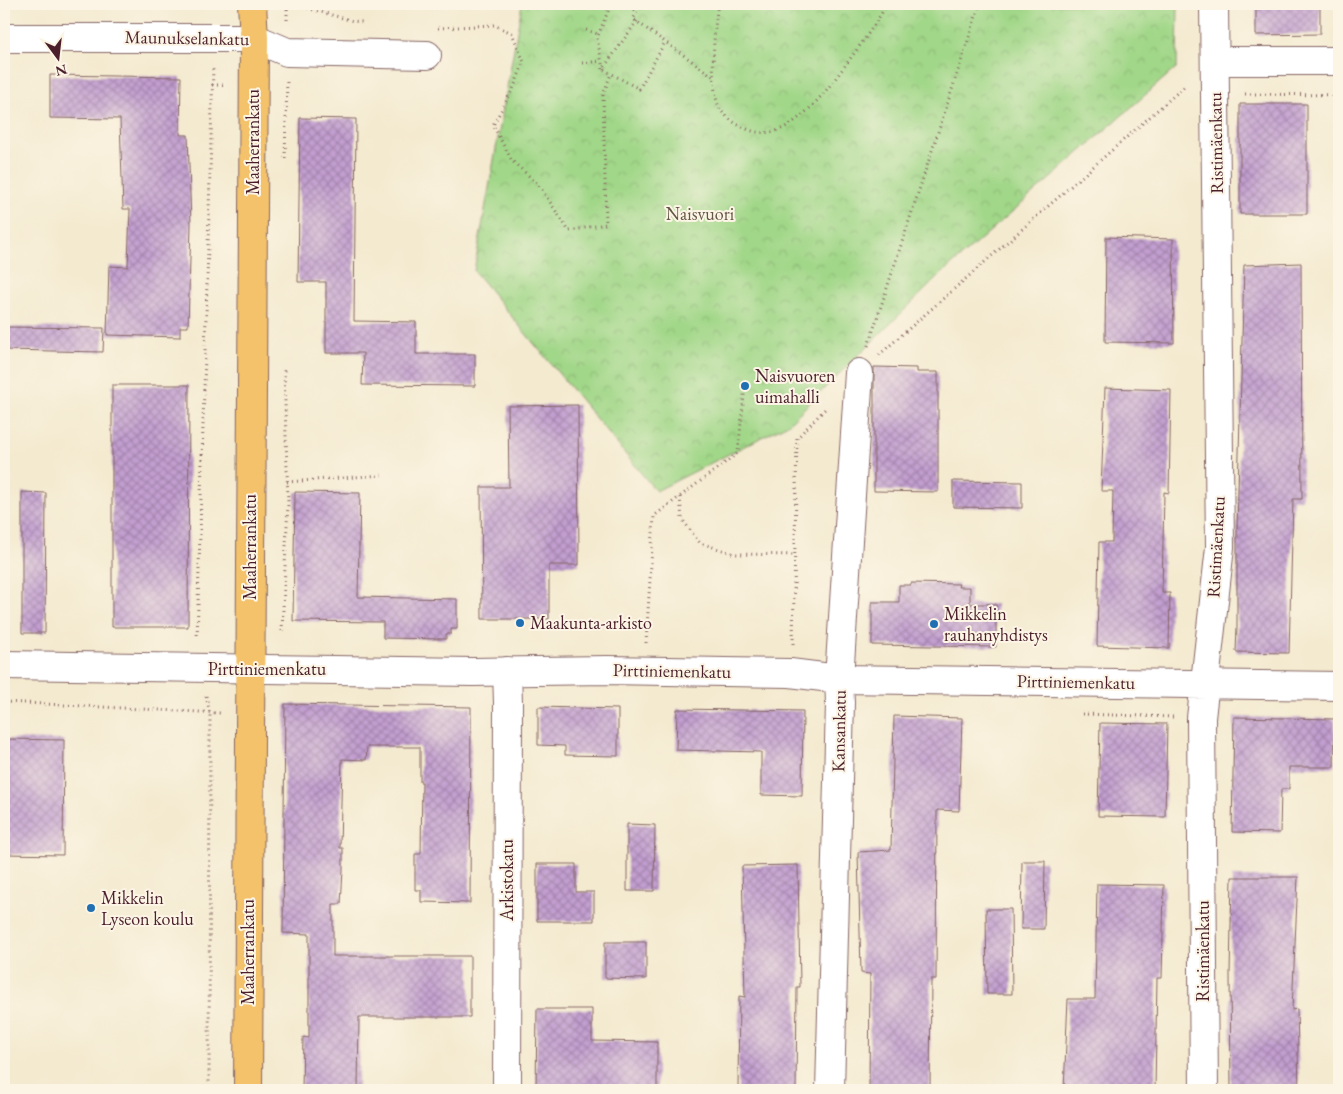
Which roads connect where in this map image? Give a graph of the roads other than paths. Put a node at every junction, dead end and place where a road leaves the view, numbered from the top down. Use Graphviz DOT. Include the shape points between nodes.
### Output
graph roads {
  1 [pos="252,4"];
  2 [pos="1214,4"];
  3 [pos="4,38"];
  4 [pos="254,38"];
  5 [pos="427,55"];
  6 [pos="1339,60"];
  7 [pos="1215,61"];
  8 [pos="859,373"];
  9 [pos="4,666"];
  10 [pos="250,669"];
  11 [pos="507,671"];
  12 [pos="839,679"];
  13 [pos="1205,683"];
  14 [pos="1339,686"];
  15 [pos="248,1090"];
  16 [pos="507,1090"];
  17 [pos="830,1090"];
  18 [pos="1204,1090"];
  1 -- 4 [label="main road, Maaherrankatu"];
  2 -- 7 [label="street, Ristimäenkatu"];
  3 -- 4 [label="street, Maunukselankatu"];
  4 -- 5 [label="street, Maunukselankatu" via="287,52"];
  4 -- 10 [label="main road, Maaherrankatu"];
  6 -- 7 [label="street"];
  7 -- 13 [label="street, Ristimäenkatu" via="1220,547"];
  8 -- 12 [label="street, Kansankatu"];
  9 -- 10 [label="street, Pirttiniemenkatu"];
  10 -- 11 [label="street, Pirttiniemenkatu"];
  10 -- 15 [label="main road, Maaherrankatu"];
  11 -- 12 [label="street, Pirttiniemenkatu" via="790,673"];
  11 -- 16 [label="street, Arkistokatu"];
  12 -- 13 [label="street, Pirttiniemenkatu"];
  12 -- 17 [label="street, Kansankatu"];
  13 -- 14 [label="street, Pirttiniemenkatu"];
  13 -- 18 [label="street, Ristimäenkatu" via="1201,718"];
}
